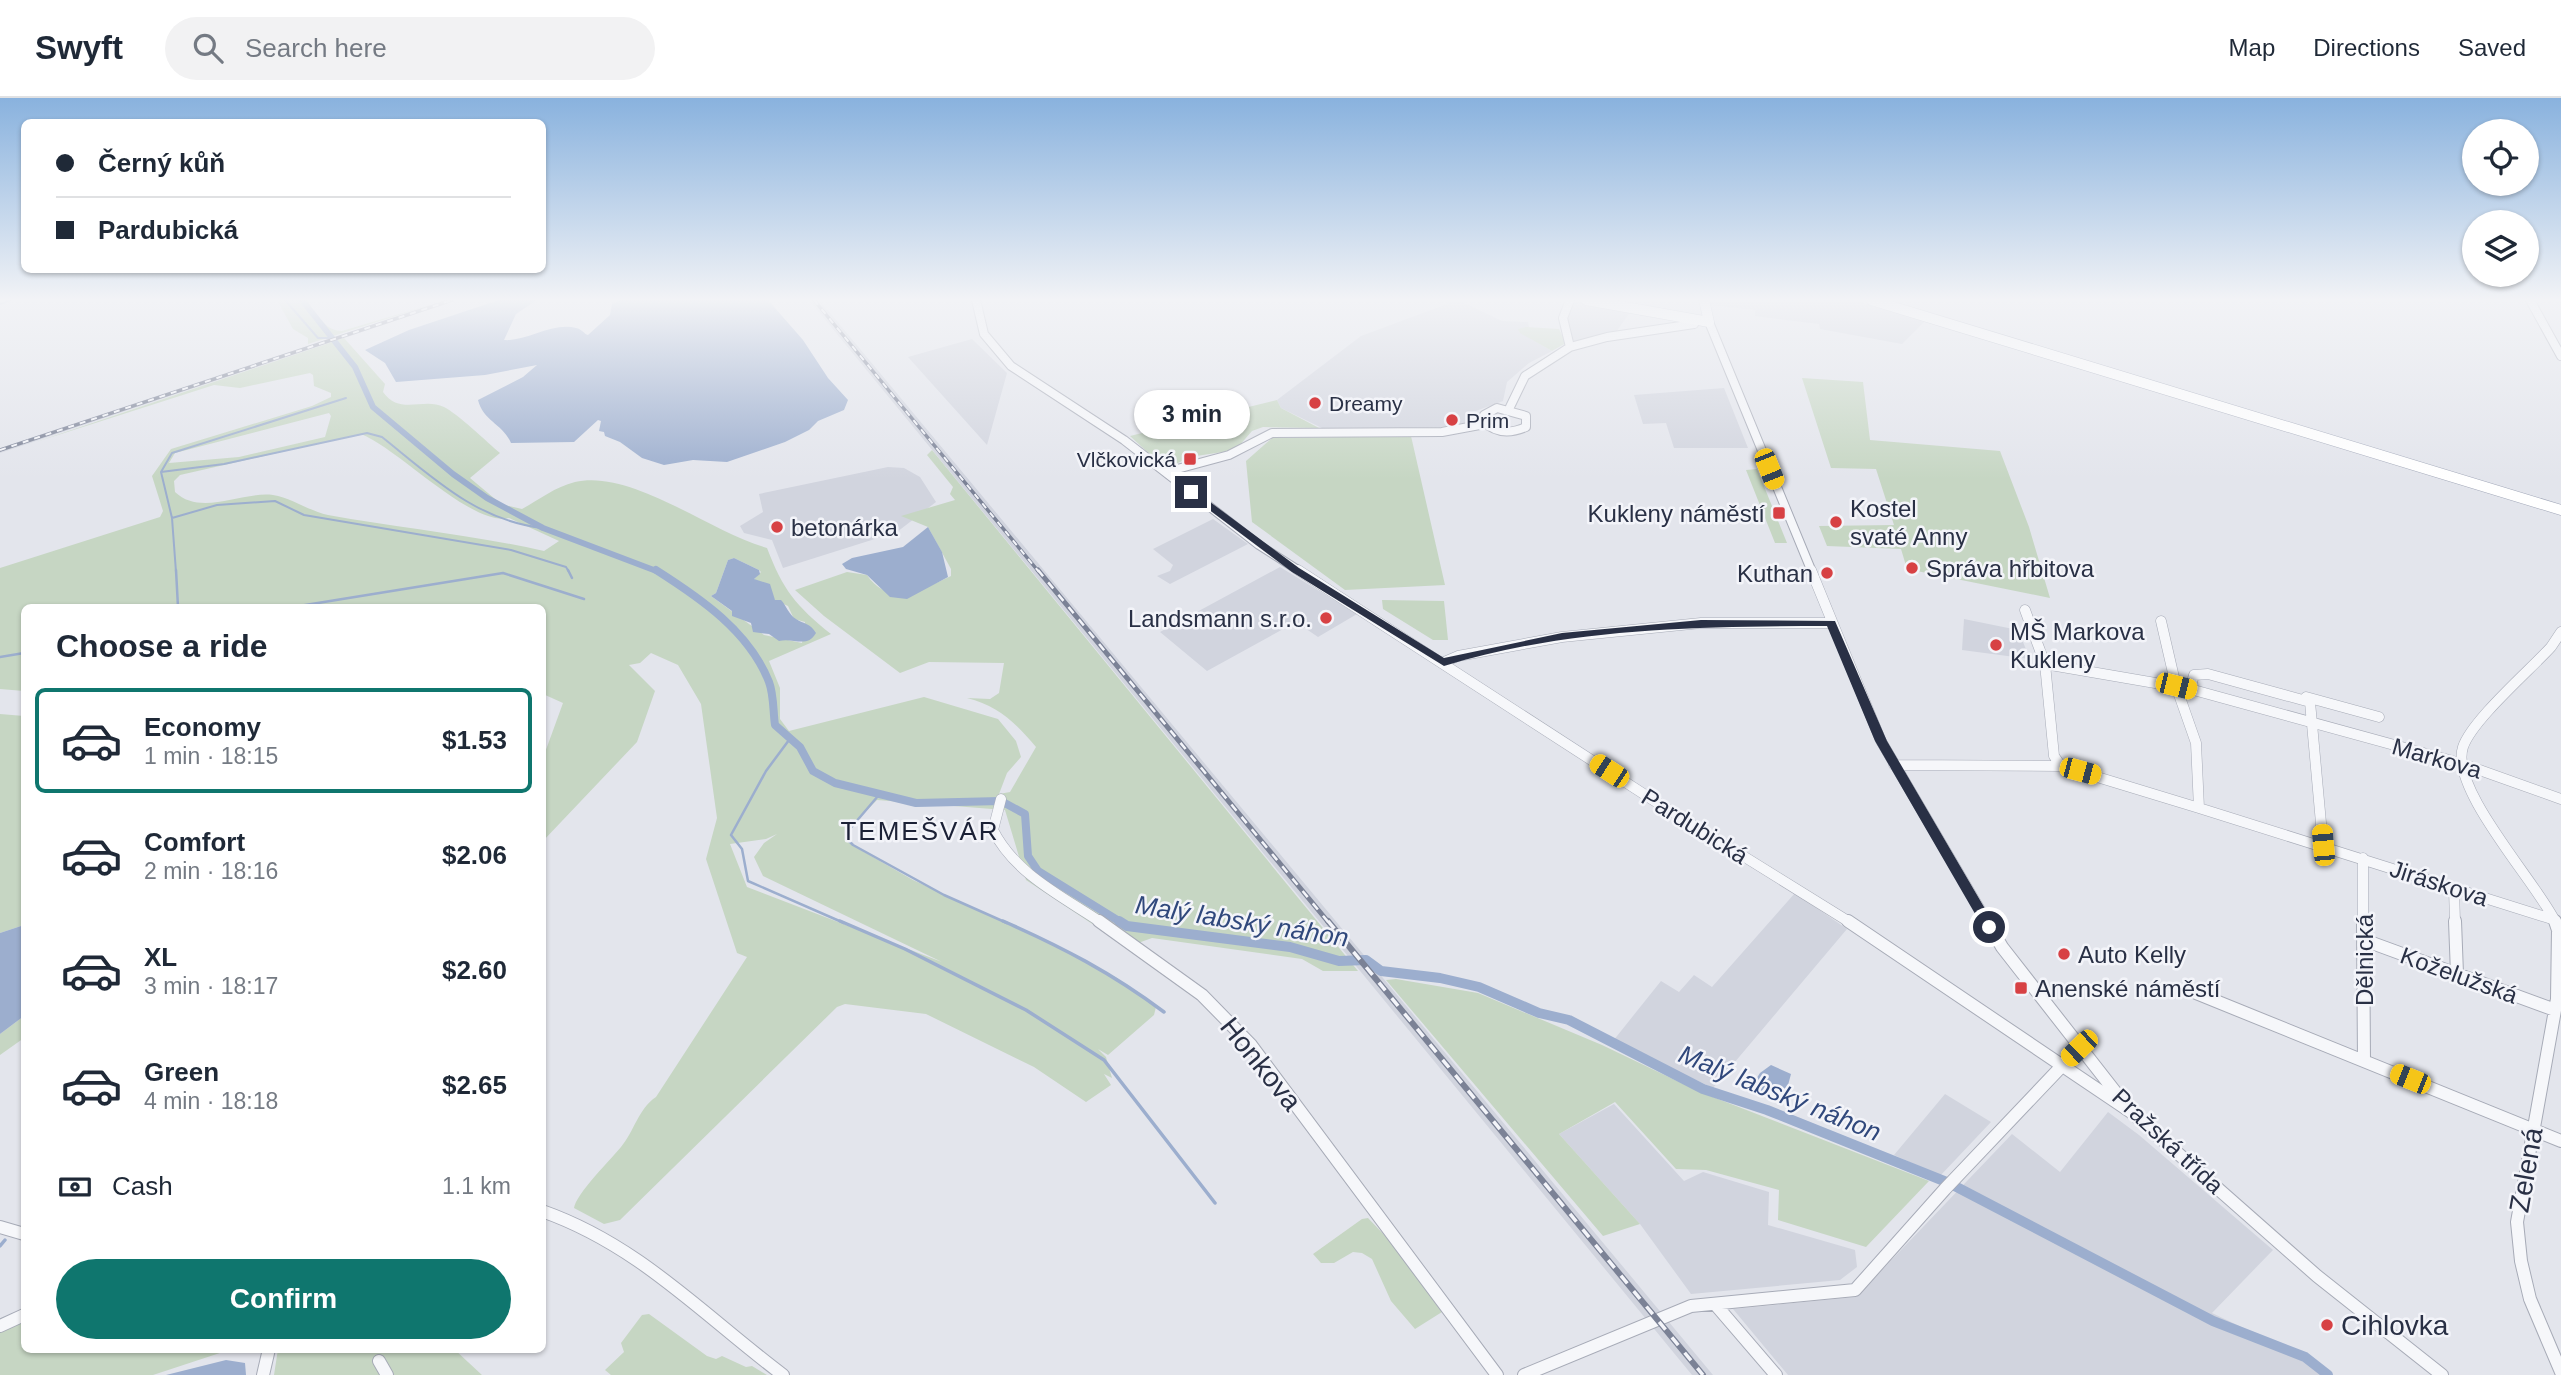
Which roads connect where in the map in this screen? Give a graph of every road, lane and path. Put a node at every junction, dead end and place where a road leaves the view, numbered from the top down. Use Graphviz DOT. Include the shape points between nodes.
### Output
graph roads {
  1 [pos="1005,360"];
  2 [pos="1547,360"];
  3 [pos="1724,360"];
  4 [pos="2067,360"];
  5 [pos="1509,408"];
  6 [pos="1485,424"];
  7 [pos="1166,472"];
  8 [pos="2558,509"];
  9 [pos="2025,610"];
  10 [pos="2161,621"];
  11 [pos="1831,623"];
  12 [pos="2561,632"];
  13 [pos="1444,662"];
  14 [pos="2045,664"];
  15 [pos="2176,686"];
  16 [pos="2190,689"];
  17 [pos="2305,701"];
  18 [pos="2379,717"];
  19 [pos="2312,723"];
  20 [pos="2460,763"];
  21 [pos="1894,765"];
  22 [pos="2061,766"];
  23 [pos="2561,799"];
  24 [pos="1000,801"];
  25 [pos="2203,809"];
  26 [pos="2323,845"];
  27 [pos="2363,858"];
  28 [pos="2454,888"];
  29 [pos="2558,921"];
  30 [pos="2364,940"];
  31 [pos="2457,974"];
  32 [pos="2196,993"];
  33 [pos="2555,1010"];
  34 [pos="2079,1048"];
  35 [pos="2364,1061"];
  36 [pos="2062,1065"];
  37 [pos="2131,1112"];
  38 [pos="2533,1129"];
  39 [pos="2561,1141"];
  40 [pos="546,1212"];
  41 [pos="0,1227"];
  42 [pos="21,1233"];
  43 [pos="1715,1304"];
  44 [pos="21,1316"];
  45 [pos="0,1326"];
  46 [pos="268,1353"];
  47 [pos="379,1361"];
  48 [pos="2561,1372"];
  49 [pos="263,1375"];
  50 [pos="387,1375"];
  51 [pos="783,1375"];
  52 [pos="1497,1375"];
  53 [pos="1524,1375"];
  54 [pos="1776,1375"];
  55 [pos="2442,1375"];
  1 -- 7 [label="street, Pardubická"];
  2 -- 5 [label="street" via="1516,386"];
  3 -- 11 [label="street, Pražská třída"];
  4 -- 8 [label="main road"];
  5 -- 6 [label="street" via="1487,412"];
  5 -- 6 [label="street" via="1526,416 1526,427 1509,432"];
  6 -- 7 [label="street" via="1442,432 1272,433 1231,455"];
  7 -- 13 [label="street, Pardubická" via="1296,570"];
  9 -- 14 [label="street"];
  10 -- 15 [label="street"];
  11 -- 13 [label="street" via="1701,623 1562,637"];
  11 -- 21 [label="street, Pražská třída"];
  12 -- 20 [label="street" via="2466,740"];
  13 -- 36 [label="street, Pardubická" via="1848,921"];
  14 -- 15 [label="street, Markova"];
  14 -- 22 [label="street" via="2054,757"];
  15 -- 16 [label="street, Markova"];
  15 -- 25 [label="street" via="2196,743"];
  16 -- 17 [label="street, Markova" via="2194,675 2208,674"];
  16 -- 19 [label="street, Markova"];
  17 -- 18 [label="street, Markova" via="2306,697"];
  17 -- 19 [label="street" via="2310,702"];
  19 -- 20 [label="street, Markova"];
  19 -- 26 [label="street"];
  20 -- 23 [label="street, Markova"];
  20 -- 29 [label="street, Zelená" via="2476,801"];
  21 -- 22 [label="street, Jiráskova"];
  21 -- 34 [label="street, Pražská třída" via="2002,947"];
  22 -- 25 [label="street, Jiráskova"];
  24 -- 52 [label="street, Honkova" via="993,830 1023,870 1202,995 1251,1045"];
  25 -- 26 [label="street, Jiráskova"];
  26 -- 27 [label="street, Jiráskova"];
  27 -- 28 [label="street, Jiráskova"];
  27 -- 30 [label="street, Dělnická"];
  28 -- 29 [label="street, Jiráskova"];
  28 -- 31 [label="street"];
  29 -- 33 [label="street, Zelená"];
  30 -- 31 [label="street, Koželužská"];
  30 -- 35 [label="street, Dělnická"];
  31 -- 33 [label="street, Koželužská"];
  32 -- 35 [label="street"];
  33 -- 38 [label="street, Zelená"];
  34 -- 36 [label="street"];
  34 -- 37 [label="street, Pražská třída"];
  35 -- 38 [label="street"];
  36 -- 37 [label="street, Pardubická"];
  36 -- 43 [label="street" via="1855,1290"];
  37 -- 55 [label="street, Pražská třída" via="2317,1276"];
  38 -- 39 [label="street"];
  38 -- 48 [label="street, Zelená" via="2517,1222 2517,1250 2545,1338"];
  40 -- 51 [label="street" via="622,1246"];
  41 -- 42 [label="street"];
  43 -- 53 [label="street" via="1691,1306"];
  43 -- 54 [label="street"];
  44 -- 45 [label="street"];
  46 -- 49 [label="street"];
  47 -- 50 [label="street"];
}
